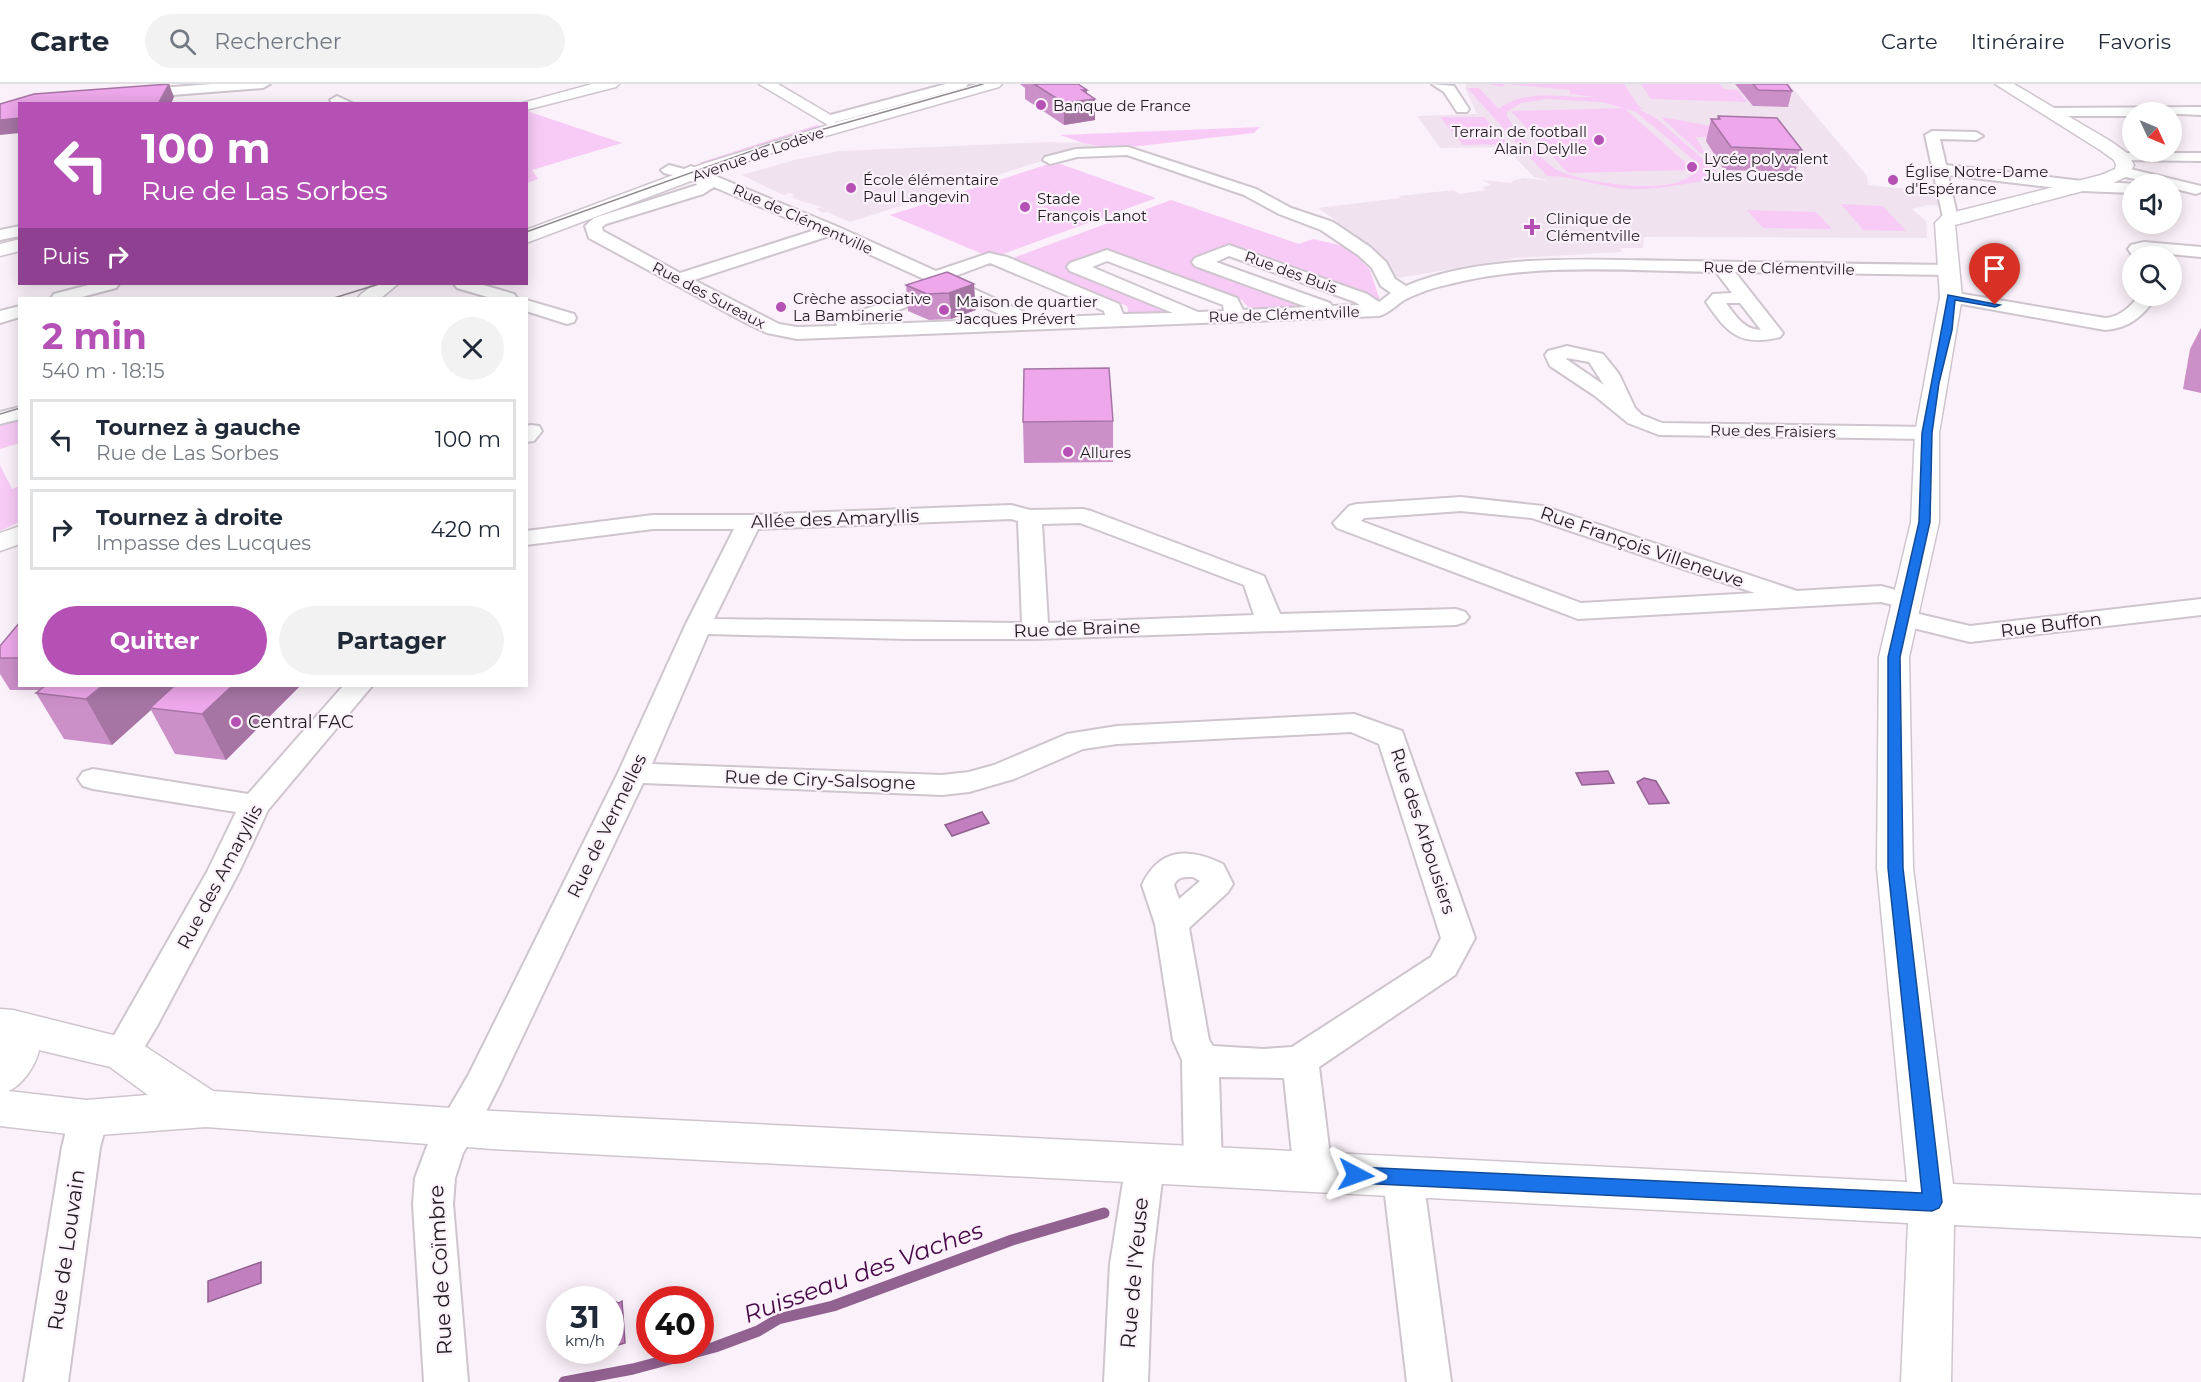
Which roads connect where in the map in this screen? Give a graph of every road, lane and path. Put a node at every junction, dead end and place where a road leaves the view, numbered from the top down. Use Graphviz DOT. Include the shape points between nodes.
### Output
graph roads {
  1 [pos="263,84"];
  2 [pos="598,84"];
  3 [pos="611,84"];
  4 [pos="767,84"];
  5 [pos="993,84"];
  6 [pos="1439,84"];
  7 [pos="2003,84"];
  8 [pos="964,85"];
  9 [pos="117,96"];
  10 [pos="528,104"];
  11 [pos="528,105"];
  12 [pos="1462,109"];
  13 [pos="2201,111"];
  14 [pos="2049,112"];
  15 [pos="834,123"];
  16 [pos="1976,136"];
  17 [pos="2201,158"];
  18 [pos="1050,160"];
  19 [pos="1940,169"];
  20 [pos="684,172"];
  21 [pos="2121,177"];
  22 [pos="2082,186"];
  23 [pos="2198,189"];
  24 [pos="2182,190"];
  25 [pos="1950,219"];
  26 [pos="528,221"];
  27 [pos="830,230"];
  28 [pos="18,232"];
  29 [pos="0,236"];
  30 [pos="528,236"];
  31 [pos="18,246"];
  32 [pos="0,250"];
  33 [pos="2182,250"];
  34 [pos="2201,252"];
  35 [pos="1722,268"];
  36 [pos="679,279"];
  37 [pos="942,282"];
  38 [pos="1951,283"];
  39 [pos="106,285"];
  40 [pos="387,285"];
  41 [pos="466,285"];
  42 [pos="1404,293"];
  43 [pos="64,297"];
  44 [pos="369,297"];
  45 [pos="505,297"];
  46 [pos="1745,298"];
  47 [pos="528,306"];
  48 [pos="2138,306"];
  49 [pos="1379,310"];
  50 [pos="18,312"];
  51 [pos="1336,312"];
  52 [pos="1235,315"];
  53 [pos="0,317"];
  54 [pos="1200,317"];
  55 [pos="567,318"];
  56 [pos="1116,320"];
  57 [pos="1038,324"];
  58 [pos="820,332"];
  59 [pos="1625,410"];
  60 [pos="18,414"];
  61 [pos="0,418"];
  62 [pos="1927,433"];
  63 [pos="1030,518"];
  64 [pos="749,522"];
  65 [pos="18,535"];
  66 [pos="528,538"];
  67 [pos="0,543"];
  68 [pos="1796,599"];
  69 [pos="2201,607"];
  70 [pos="1904,609"];
  71 [pos="1578,611"];
  72 [pos="1456,617"];
  73 [pos="1269,621"];
  74 [pos="698,626"];
  75 [pos="1035,631"];
  76 [pos="357,687"];
  77 [pos="1004,772"];
  78 [pos="633,773"];
  79 [pos="93,779"];
  80 [pos="255,806"];
  81 [pos="1172,924"];
  82 [pos="6,1025"];
  83 [pos="122,1053"];
  84 [pos="1200,1060"];
  85 [pos="1300,1061"];
  86 [pos="0,1076"];
  87 [pos="0,1108"];
  88 [pos="206,1109"];
  89 [pos="86,1118"];
  90 [pos="459,1128"];
  91 [pos="1145,1163"];
  92 [pos="1203,1166"];
  93 [pos="1313,1172"];
  94 [pos="1403,1178"];
  95 [pos="1932,1202"];
  96 [pos="2201,1216"];
  97 [pos="46,1382"];
  98 [pos="446,1382"];
  99 [pos="1126,1382"];
  100 [pos="1429,1382"];
  101 [pos="1926,1382"];
  1 -- 9 [label="street"];
  2 -- 10 [label="street"];
  3 -- 11 [label="street"];
  4 -- 15 [label="street"];
  5 -- 8 [label="street, Avenue de Lodève"];
  6 -- 12 [label="street" via="1449,89"];
  7 -- 14 [label="street"];
  8 -- 15 [label="street, Avenue de Lodève"];
  13 -- 14 [label="street"];
  14 -- 21 [label="street"];
  15 -- 20 [label="street, Avenue de Lodève"];
  16 -- 19 [label="street" via="1932,135"];
  17 -- 21 [label="street"];
  18 -- 42 [label="street" via="1076,153 1128,152 1250,192 1285,211 1327,226 1364,251 1380,266 1387,282"];
  19 -- 22 [label="street"];
  19 -- 25 [label="street"];
  20 -- 26 [label="street, Avenue de Lodève"];
  20 -- 27 [label="street, Rue de Clémentville"];
  20 -- 30 [label="street, Avenue de Lodève"];
  20 -- 36 [label="street, Rue des Sureaux" via="703,180 707,186 611,216 593,226 595,234"];
  21 -- 22 [label="street"];
  21 -- 23 [label="street"];
  22 -- 25 [label="street"];
  23 -- 24 [label="street"];
  25 -- 38 [label="street" via="1944,231"];
  27 -- 36 [label="street"];
  27 -- 37 [label="street, Rue de Clémentville"];
  28 -- 29 [label="street"];
  31 -- 32 [label="street"];
  33 -- 34 [label="street"];
  35 -- 38 [label="street, Rue de Clémentville"];
  35 -- 42 [label="street, Rue de Clémentville" via="1534,267 1476,274"];
  35 -- 46 [label="street"];
  36 -- 58 [label="street, Rue des Sureaux" via="774,329"];
  37 -- 56 [label="street" via="988,258 1112,308"];
  37 -- 57 [label="street, Rue de Clémentville"];
  37 -- 58 [label="street"];
  38 -- 48 [label="street, Rue de Clémentville" via="2112,324 2124,321"];
  38 -- 62 [label="street" via="1947,330"];
  39 -- 43 [label="street"];
  40 -- 44 [label="street"];
  41 -- 45 [label="street"];
  42 -- 49 [label="street, Rue de Clémentville"];
  47 -- 55 [label="street"];
  49 -- 51 [label="street, Rue de Clémentville"];
  49 -- 51 [label="street, Rue des Buis" via="1361,298 1229,250 1201,261"];
  50 -- 53 [label="street"];
  51 -- 52 [label="street, Rue de Clémentville"];
  52 -- 54 [label="street, Rue de Clémentville"];
  52 -- 54 [label="street" via="1231,302 1107,255 1076,267"];
  54 -- 56 [label="street, Rue de Clémentville"];
  56 -- 57 [label="street, Rue de Clémentville"];
  57 -- 58 [label="street, Rue des Sureaux"];
  59 -- 62 [label="street, Rue des Fraisiers" via="1642,423 1664,430"];
  60 -- 61 [label="street"];
  62 -- 70 [label="street" via="1925,522"];
  63 -- 64 [label="street, Allée des Amaryllis" via="1011,513"];
  63 -- 73 [label="street, Allée des Amaryllis" via="1083,516 1255,581"];
  63 -- 75 [label="street"];
  64 -- 66 [label="street, Allée des Amaryllis" via="653,522"];
  64 -- 74 [label="street, Rue de Vermelles"];
  65 -- 67 [label="street"];
  68 -- 70 [label="street, Rue Buffon" via="1881,594"];
  68 -- 71 [label="street, Rue Buffon"];
  68 -- 71 [label="street, Rue François Villeneuve" via="1535,511 1449,505 1357,511 1345,523"];
  69 -- 70 [label="street, Rue Buffon" via="1970,634"];
  70 -- 95 [label="street" via="1894,657 1896,868"];
  72 -- 73 [label="street, Rue de Braine"];
  73 -- 75 [label="street, Rue de Braine"];
  74 -- 75 [label="street, Rue de Braine"];
  74 -- 78 [label="street, Rue de Vermelles"];
  76 -- 80 [label="street, Rue des Amaryllis"];
  77 -- 78 [label="street, Rue de Ciry-Salsogne" via="942,785"];
  77 -- 85 [label="street, Rue des Arbousiers" via="1077,741 1117,735 1354,723 1392,738 1458,938 1443,966"];
  78 -- 90 [label="street, Rue de Vermelles"];
  79 -- 80 [label="street"];
  80 -- 83 [label="street, Rue des Amaryllis" via="223,872"];
  81 -- 84 [label="street" via="1191,1041"];
  82 -- 83 [label="street"];
  82 -- 86 [label="street" via="20,1041 17,1055"];
  83 -- 88 [label="street"];
  84 -- 85 [label="street, Rue des Arbousiers" via="1257,1065"];
  84 -- 92 [label="street"];
  85 -- 93 [label="street"];
  87 -- 89 [label="street"];
  88 -- 89 [label="street"];
  88 -- 90 [label="street"];
  89 -- 97 [label="street, Rue de Louvain"];
  90 -- 91 [label="street"];
  90 -- 98 [label="street, Rue de Coïmbre" via="438,1166 433,1204"];
  91 -- 92 [label="street"];
  91 -- 99 [label="street, Rue de l'Yeuse" via="1131,1264"];
  92 -- 93 [label="street"];
  93 -- 94 [label="street"];
  94 -- 95 [label="street"];
  94 -- 100 [label="street"];
  95 -- 96 [label="street"];
  95 -- 101 [label="street"];
}
